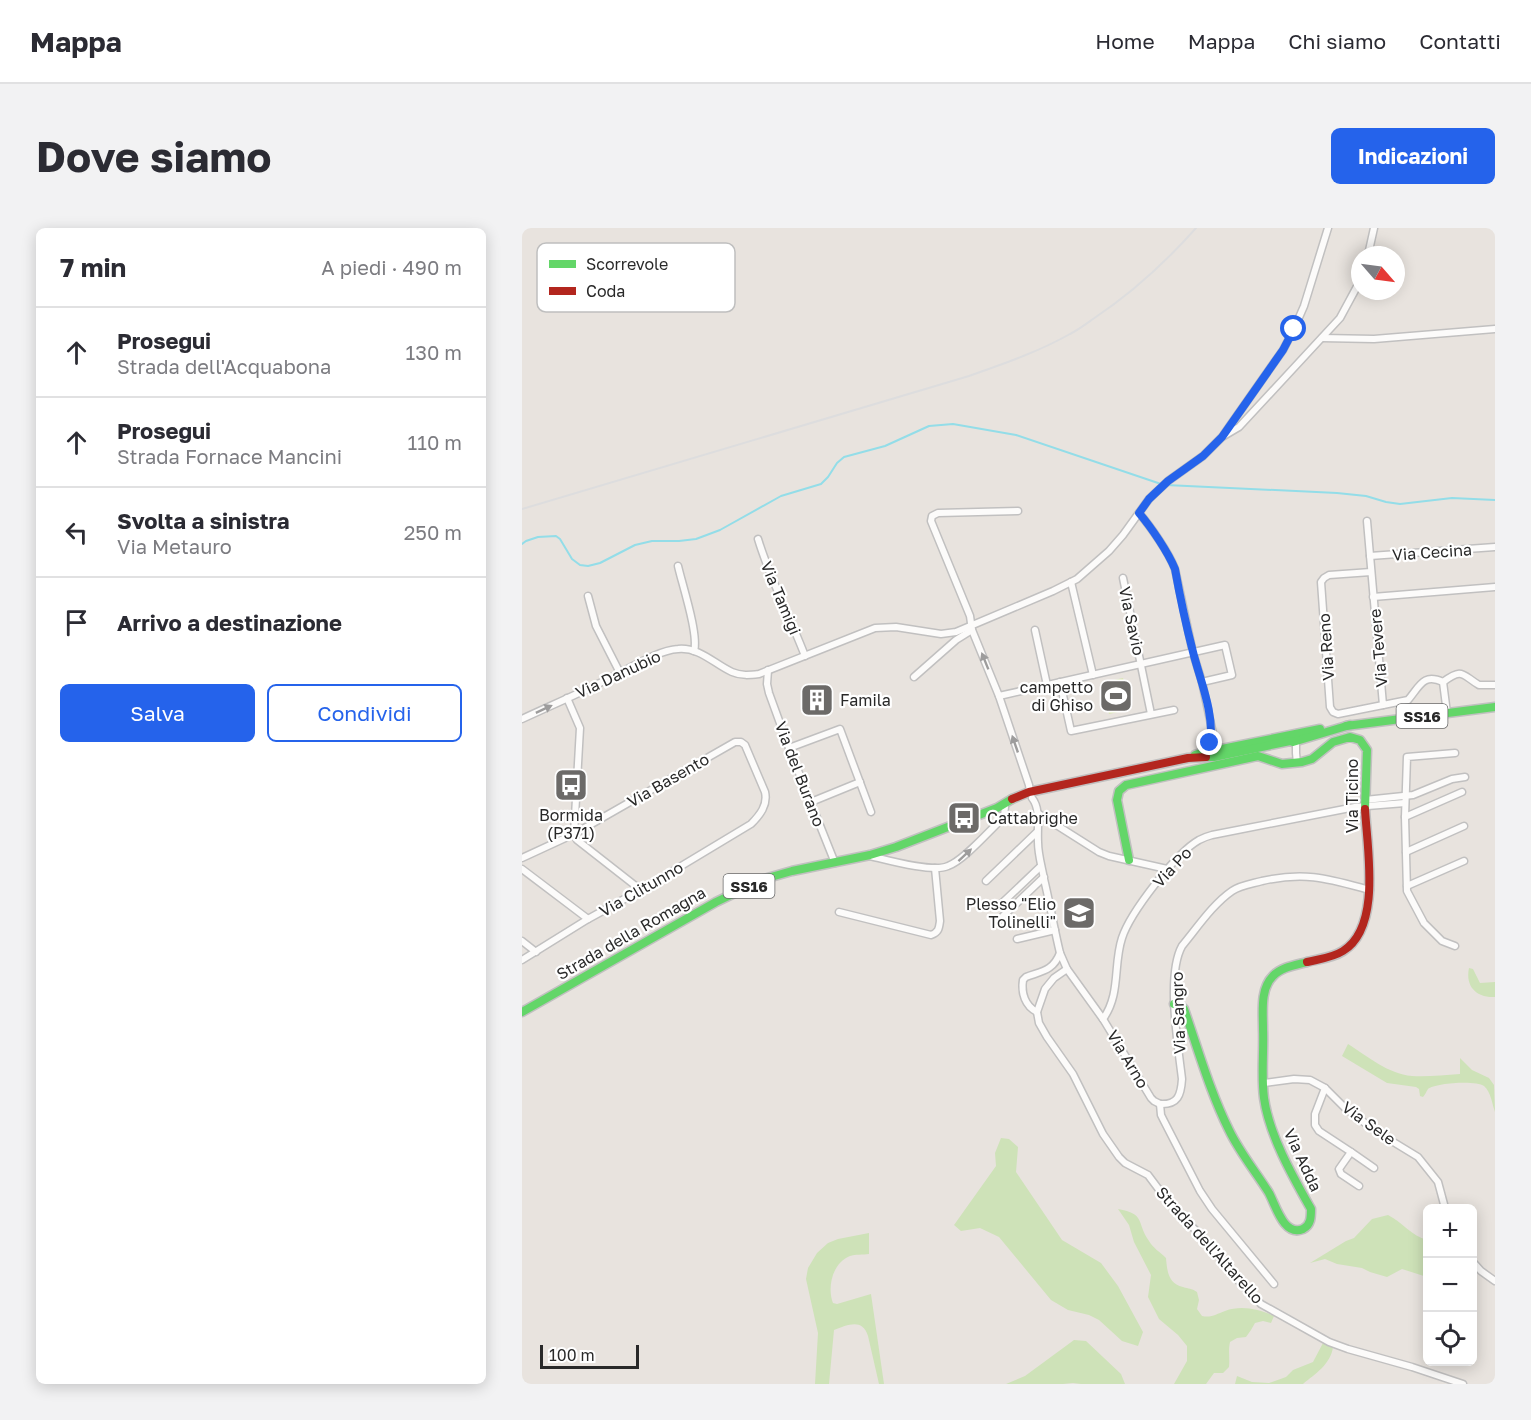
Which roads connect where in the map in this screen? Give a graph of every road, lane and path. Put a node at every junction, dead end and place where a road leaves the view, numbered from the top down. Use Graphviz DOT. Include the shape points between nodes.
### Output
graph roads {
  1 [pos="1328,228"];
  2 [pos="1374,228"];
  3 [pos="1370,246"];
  4 [pos="1351,298"];
  5 [pos="1495,329"];
  6 [pos="1322,339"];
  7 [pos="1222,437"];
  8 [pos="1018,511"];
  9 [pos="1139,513"];
  10 [pos="1366,521"];
  11 [pos="758,539"];
  12 [pos="1495,547"];
  13 [pos="1370,556"];
  14 [pos="678,566"];
  15 [pos="1371,572"];
  16 [pos="1123,578"];
  17 [pos="1071,582"];
  18 [pos="1495,587"];
  19 [pos="588,597"];
  20 [pos="1373,597"];
  21 [pos="972,628"];
  22 [pos="1035,630"];
  23 [pos="694,651"];
  24 [pos="1193,653"];
  25 [pos="805,656"];
  26 [pos="1142,664"];
  27 [pos="768,670"];
  28 [pos="620,673"];
  29 [pos="759,674"];
  30 [pos="1093,675"];
  31 [pos="914,677"];
  32 [pos="1060,682"];
  33 [pos="1202,682"];
  34 [pos="1443,682"];
  35 [pos="767,684"];
  36 [pos="1047,685"];
  37 [pos="1495,685"];
  38 [pos="999,696"];
  39 [pos="567,698"];
  40 [pos="1383,705"];
  41 [pos="1495,707"];
  42 [pos="1174,710"];
  43 [pos="1447,713"];
  44 [pos="1151,714"];
  45 [pos="522,719"];
  46 [pos="1293,739"];
  47 [pos="789,748"];
  48 [pos="1213,751"];
  49 [pos="1455,753"];
  50 [pos="1298,763"];
  51 [pos="1465,777"];
  52 [pos="860,782"];
  53 [pos="1462,792"];
  54 [pos="1030,796"];
  55 [pos="1405,800"];
  56 [pos="811,802"];
  57 [pos="1365,803"];
  58 [pos="1001,807"];
  59 [pos="871,812"];
  60 [pos="1038,812"];
  61 [pos="758,817"];
  62 [pos="1405,818"];
  63 [pos="1464,826"];
  64 [pos="1037,832"];
  65 [pos="574,834"];
  66 [pos="1406,852"];
  67 [pos="870,855"];
  68 [pos="522,858"];
  69 [pos="1129,860"];
  70 [pos="1464,861"];
  71 [pos="835,863"];
  72 [pos="1041,866"];
  73 [pos="935,868"];
  74 [pos="522,869"];
  75 [pos="1167,869"];
  76 [pos="1044,877"];
  77 [pos="986,881"];
  78 [pos="1407,886"];
  79 [pos="1370,890"];
  80 [pos="639,891"];
  81 [pos="1000,905"];
  82 [pos="839,912"];
  83 [pos="588,919"];
  84 [pos="999,920"];
  85 [pos="1055,930"];
  86 [pos="1017,939"];
  87 [pos="522,941"];
  88 [pos="1455,946"];
  89 [pos="536,952"];
  90 [pos="1060,952"];
  91 [pos="522,960"];
  92 [pos="1067,969"];
  93 [pos="1174,1004"];
  94 [pos="522,1012"];
  95 [pos="1037,1012"];
  96 [pos="1103,1018"];
  97 [pos="1264,1083"];
  98 [pos="1325,1088"];
  99 [pos="1160,1104"];
  100 [pos="1350,1152"];
  101 [pos="1374,1168"];
  102 [pos="1359,1186"];
  103 [pos="1445,1204"];
  104 [pos="1477,1266"];
  105 [pos="1495,1281"];
  106 [pos="1274,1284"];
  107 [pos="1463,1384"];
  1 -- 7 [label="street" via="1294,329"];
  2 -- 3 [label="street"];
  4 -- 6 [label="street"];
  5 -- 6 [label="street" via="1374,339"];
  6 -- 7 [label="street" via="1239,427"];
  7 -- 9 [label="street" via="1168,481"];
  8 -- 21 [label="street" via="932,516"];
  9 -- 17 [label="street" via="1109,551"];
  9 -- 24 [label="street" via="1173,563"];
  10 -- 13 [label="street, Via Tevere"];
  11 -- 25 [label="street, Via Tamigi"];
  12 -- 13 [label="street, Via Cecina"];
  13 -- 15 [label="street, Via Tevere"];
  14 -- 23 [label="street" via="694,628"];
  15 -- 20 [label="street, Via Tevere"];
  15 -- 40 [label="street, Via Reno" via="1329,575 1321,582 1330,708 1338,714"];
  16 -- 26 [label="street, Via Savio"];
  17 -- 21 [label="street"];
  17 -- 30 [label="street"];
  18 -- 20 [label="street"];
  19 -- 28 [label="street" via="596,626"];
  20 -- 40 [label="street, Via Tevere"];
  21 -- 25 [label="street" via="941,634 885,626"];
  21 -- 31 [label="street"];
  38 -- 21 [label="street, one-way"];
  22 -- 36 [label="street"];
  23 -- 28 [label="street, Via Danubio" via="662,652"];
  23 -- 29 [label="street, Via Danubio" via="734,673"];
  24 -- 26 [label="street"];
  24 -- 33 [label="street"];
  24 -- 33 [label="street" via="1225,645 1232,675"];
  25 -- 27 [label="street"];
  26 -- 30 [label="street"];
  26 -- 44 [label="street, Via Savio"];
  27 -- 29 [label="street"];
  27 -- 35 [label="street"];
  28 -- 39 [label="street, Via Danubio"];
  29 -- 35 [label="street"];
  30 -- 32 [label="street"];
  32 -- 36 [label="street"];
  32 -- 44 [label="street" via="1071,731"];
  33 -- 48 [label="street"];
  34 -- 37 [label="street" via="1460,673 1479,685"];
  34 -- 40 [label="street, Via Tevere" via="1430,678 1408,700"];
  34 -- 43 [label="street"];
  35 -- 47 [label="street, Via del Burano"];
  36 -- 38 [label="street"];
  54 -- 38 [label="street, one-way"];
  45 -- 39 [label="street, Via Danubio, one-way"];
  39 -- 65 [label="street" via="580,729"];
  41 -- 43 [label="street, Strada della Romagna / SS16"];
  42 -- 44 [label="street"];
  43 -- 46 [label="street, Strada della Romagna / SS16" via="1306,731"];
  46 -- 48 [label="street, Strada della Romagna / SS16"];
  46 -- 50 [label="street"];
  47 -- 52 [label="street" via="840,729"];
  47 -- 56 [label="street, Via del Burano"];
  48 -- 54 [label="street, Strada della Romagna / SS16" via="1042,788"];
  49 -- 55 [label="street" via="1407,757"];
  50 -- 57 [label="street, Via Ticino" via="1309,760 1335,741 1360,739 1367,750"];
  50 -- 69 [label="street" via="1286,765 1258,756 1126,785 1119,791 1117,801"];
  51 -- 55 [label="street, Via Po"];
  52 -- 56 [label="street"];
  52 -- 59 [label="street"];
  53 -- 62 [label="street"];
  54 -- 58 [label="street, Strada della Romagna / SS16"];
  54 -- 60 [label="street"];
  55 -- 57 [label="street, Via Po"];
  55 -- 62 [label="street"];
  56 -- 71 [label="street, Via del Burano"];
  57 -- 75 [label="street, Via Po" via="1212,835 1198,840"];
  57 -- 79 [label="street, Via Ticino"];
  58 -- 67 [label="street, Strada della Romagna / SS16"];
  73 -- 58 [label="street, one-way" via="957,862 1001,820"];
  60 -- 64 [label="street, Via Arno"];
  60 -- 69 [label="street" via="1099,852"];
  61 -- 65 [label="street, Via Basento" via="765,804 765,792 746,745 737,742"];
  61 -- 80 [label="street, Via Clitunno"];
  62 -- 66 [label="street"];
  63 -- 66 [label="street"];
  64 -- 72 [label="street, Via Arno"];
  64 -- 77 [label="street"];
  65 -- 68 [label="street, Via Basento"];
  65 -- 80 [label="street"];
  66 -- 78 [label="street"];
  67 -- 71 [label="street, Strada della Romagna / SS16"];
  67 -- 73 [label="street"];
  69 -- 75 [label="street"];
  70 -- 78 [label="street"];
  71 -- 94 [label="street, Strada della Romagna / SS16" via="764,879 741,889"];
  72 -- 76 [label="street, Via Arno"];
  72 -- 81 [label="street"];
  73 -- 82 [label="street" via="940,921 936,933 931,935"];
  74 -- 83 [label="street"];
  75 -- 96 [label="street, Via Po" via="1135,910 1122,938 1112,1003"];
  76 -- 84 [label="street"];
  76 -- 85 [label="street, Via Arno"];
  78 -- 88 [label="street" via="1424,923 1442,941"];
  79 -- 93 [label="street, Via Sangro" via="1308,876 1240,886 1220,900 1182,946 1175,966"];
  79 -- 97 [label="street, Via Adda" via="1363,925 1345,950 1286,968 1274,974 1266,985"];
  80 -- 83 [label="street, Via Clitunno"];
  83 -- 89 [label="street, Via Clitunno"];
  85 -- 86 [label="street"];
  85 -- 90 [label="street, Via Arno"];
  87 -- 89 [label="street"];
  89 -- 91 [label="street, Via Clitunno"];
  90 -- 92 [label="street, Via Arno"];
  90 -- 95 [label="street, Strada dell'Altarello" via="1053,967 1023,980 1023,995 1028,1006"];
  92 -- 95 [label="street" via="1045,989"];
  92 -- 96 [label="street, Via Arno"];
  93 -- 97 [label="street, Via Adda" via="1184,1009 1220,1110 1237,1145 1285,1225 1301,1230 1308,1226 1311,1209 1280,1149 1268,1116"];
  93 -- 99 [label="street, Via Sangro" via="1181,1089 1175,1100"];
  95 -- 107 [label="street, Strada dell'Altarello" via="1039,1023 1073,1074 1119,1157 1148,1175 1261,1304 1329,1342"];
  96 -- 99 [label="street, Via Arno" via="1151,1098"];
  97 -- 98 [label="street, Via Sele" via="1310,1080"];
  98 -- 100 [label="street" via="1315,1125"];
  98 -- 103 [label="street, Via Sele" via="1369,1126 1418,1156 1438,1182"];
  99 -- 106 [label="street, Via Arno" via="1161,1114 1200,1191"];
  100 -- 101 [label="street"];
  100 -- 102 [label="street" via="1339,1169"];
  104 -- 105 [label="street"];
}
